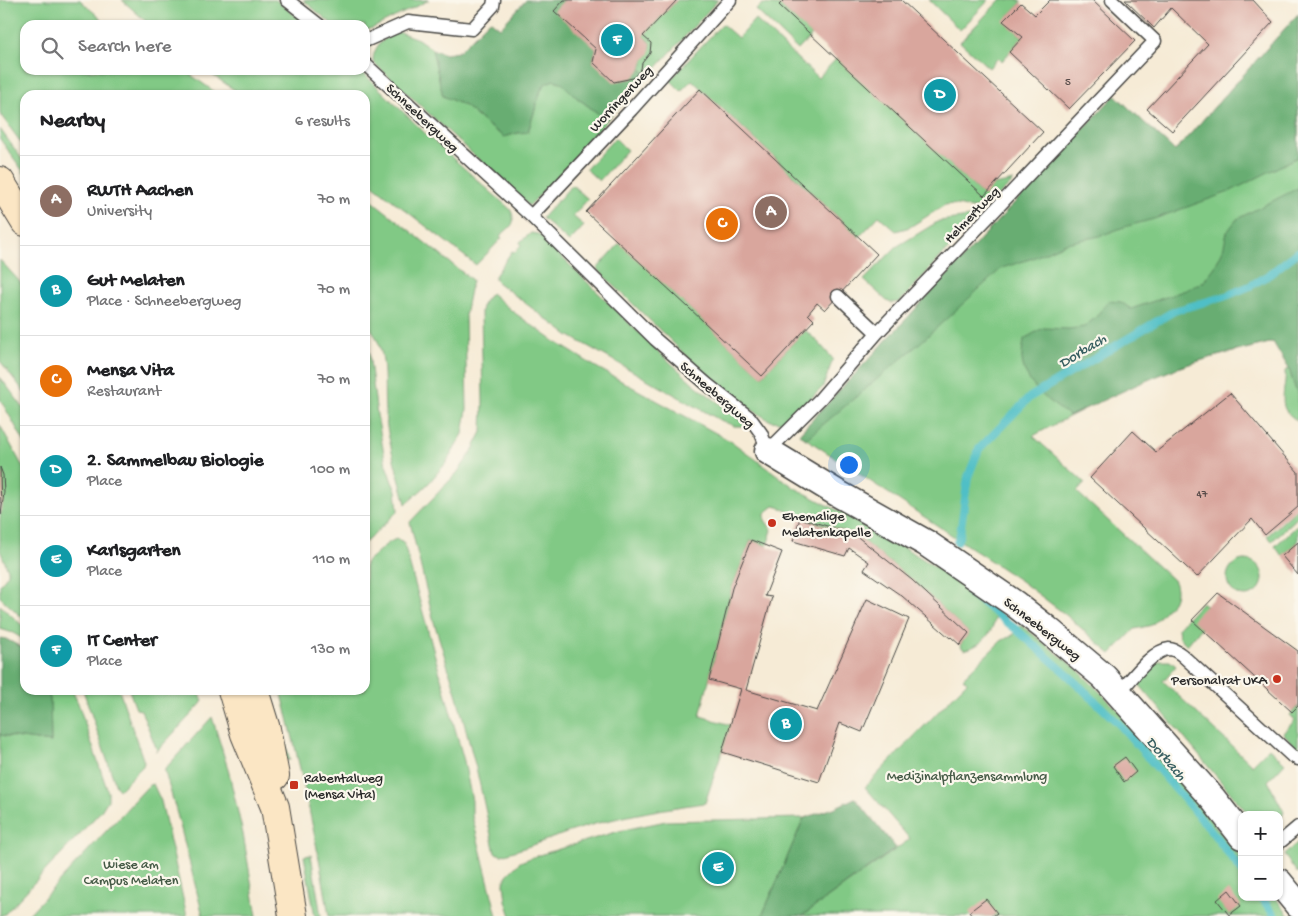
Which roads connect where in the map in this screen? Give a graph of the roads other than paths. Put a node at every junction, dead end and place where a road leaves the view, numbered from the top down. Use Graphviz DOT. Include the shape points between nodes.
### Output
graph roads {
  1 [pos="287,0"];
  2 [pos="494,0"];
  3 [pos="730,0"];
  4 [pos="1112,0"];
  5 [pos="312,20"];
  6 [pos="370,39"];
  7 [pos="370,69"];
  8 [pos="0,181"];
  9 [pos="20,214"];
  10 [pos="531,216"];
  11 [pos="838,296"];
  12 [pos="877,333"];
  13 [pos="768,451"];
  14 [pos="1119,693"];
  15 [pos="233,695"];
  16 [pos="256,695"];
  17 [pos="1298,760"];
  18 [pos="275,807"];
  19 [pos="1298,827"];
  20 [pos="1238,831"];
  21 [pos="1283,840"];
  22 [pos="1283,887"];
  23 [pos="1298,905"];
  24 [pos="293,916"];
  1 -- 5 [label="lane"];
  2 -- 6 [label="lane" via="493,6 472,29 408,22"];
  3 -- 10 [label="lane, Worringerweg"];
  4 -- 12 [label="lane, Helmertweg" via="1155,41"];
  7 -- 10 [label="lane, Schneebergweg"];
  8 -- 9 [label="street"];
  10 -- 13 [label="lane, Schneebergweg" via="655,339 750,418"];
  11 -- 12 [label="lane"];
  12 -- 13 [label="lane, Helmertweg" via="820,399"];
  13 -- 14 [label="street, Schneebergweg" via="926,543 1015,604"];
  14 -- 17 [label="lane" via="1155,655 1168,649 1175,650"];
  14 -- 20 [label="street, Schneebergweg"];
  15 -- 18 [label="street" via="245,734"];
  16 -- 18 [label="street" via="276,782"];
  18 -- 24 [label="street"];
  19 -- 21 [label="lane"];
  22 -- 23 [label="street"];
}
